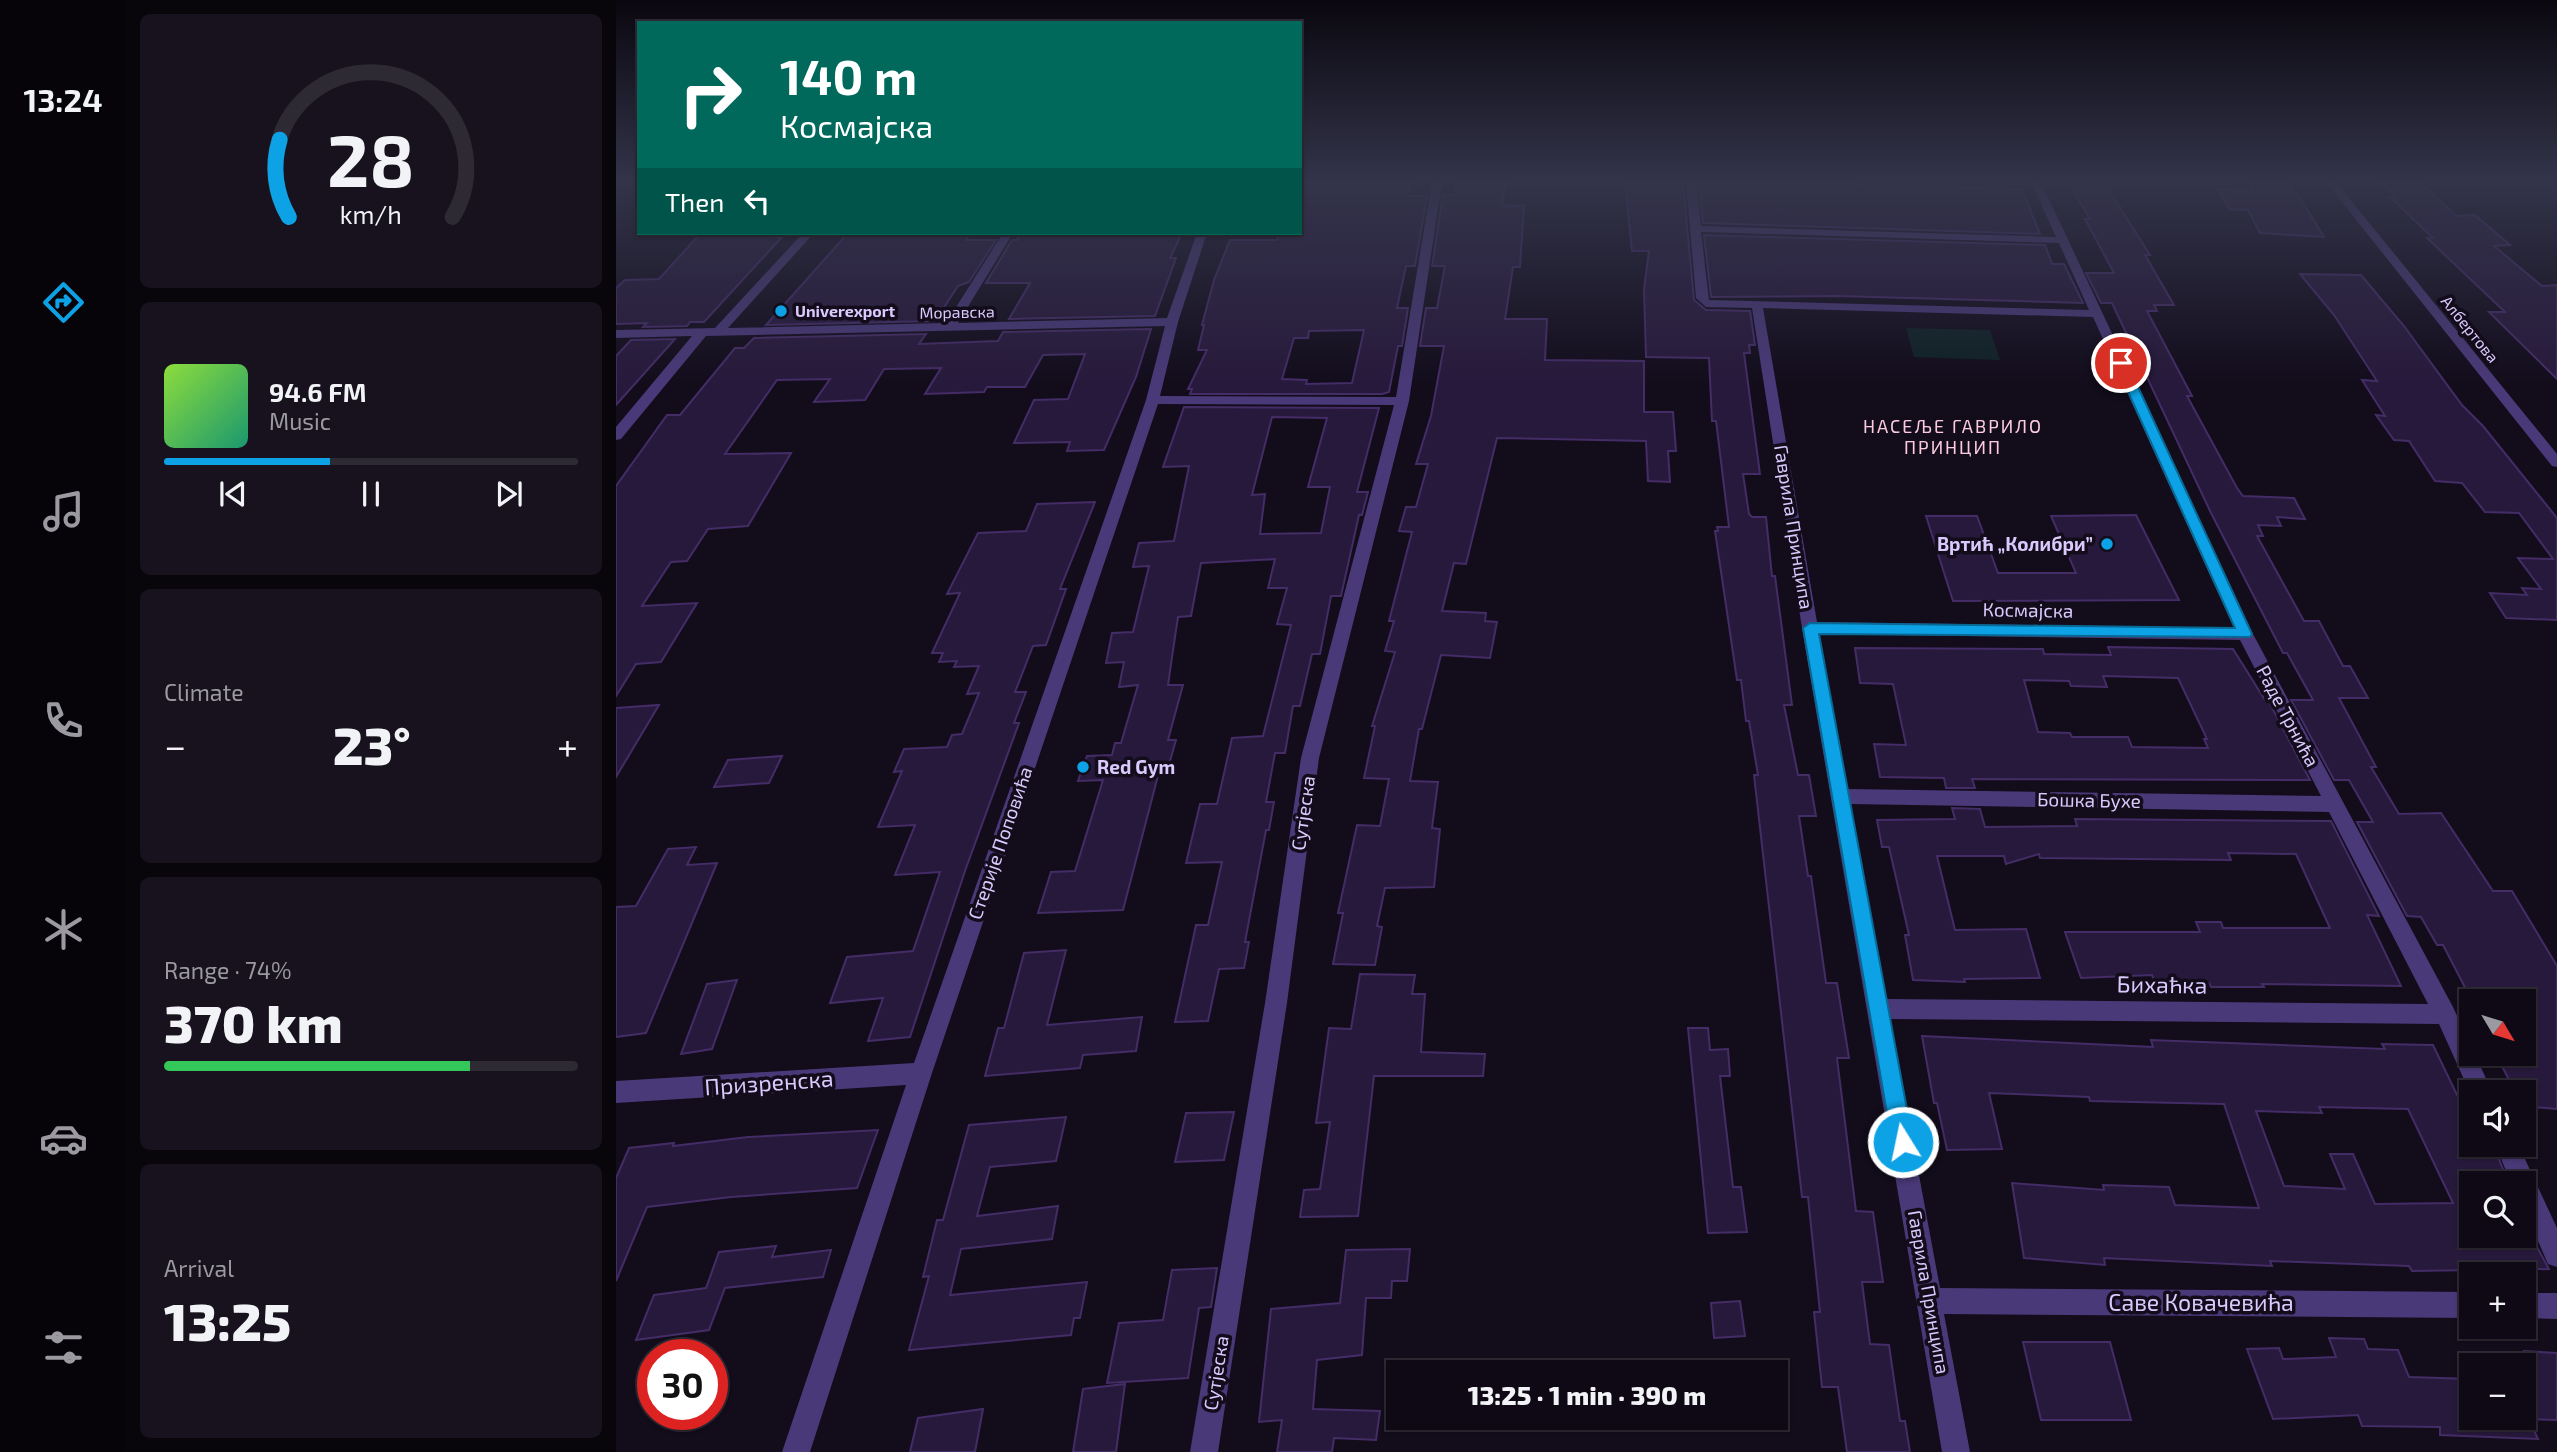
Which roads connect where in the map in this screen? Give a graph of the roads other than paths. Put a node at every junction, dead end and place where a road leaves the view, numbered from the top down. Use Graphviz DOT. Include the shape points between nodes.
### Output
graph roads {
  1 [pos="794,250"];
  2 [pos="997,250"];
  3 [pos="1196,250"];
  4 [pos="1426,250"];
  5 [pos="1696,250"];
  6 [pos="2067,250"];
  7 [pos="2386,250"];
  8 [pos="1757,305"];
  9 [pos="2099,314"];
  10 [pos="1172,322"];
  11 [pos="948,328"];
  12 [pos="703,331"];
  13 [pos="719,331"];
  14 [pos="616,334"];
  15 [pos="1153,400"];
  16 [pos="1402,401"];
  17 [pos="616,436"];
  18 [pos="2557,463"];
  19 [pos="1810,628"];
  20 [pos="2245,634"];
  21 [pos="1842,796"];
  22 [pos="2335,804"];
  23 [pos="1879,1009"];
  24 [pos="2445,1014"];
  25 [pos="921,1073"];
  26 [pos="2475,1080"];
  27 [pos="616,1092"];
  28 [pos="2536,1209"];
  29 [pos="2557,1255"];
  30 [pos="1931,1301"];
  31 [pos="2459,1306"];
  32 [pos="2536,1306"];
  33 [pos="2557,1306"];
  34 [pos="796,1452"];
  35 [pos="1204,1452"];
  36 [pos="1956,1452"];
  1 -- 13 [label="street"];
  2 -- 11 [label="street"];
  3 -- 10 [label="street, Стерије Поповића"];
  4 -- 16 [label="street, Сутјеска"];
  5 -- 8 [label="street" via="1706,303"];
  6 -- 9 [label="street, Раде Трнића"];
  7 -- 18 [label="street, Албертова"];
  8 -- 9 [label="street"];
  8 -- 19 [label="street, Гаврила Принципа"];
  9 -- 20 [label="street, Раде Трнића"];
  10 -- 11 [label="street, Моравска"];
  10 -- 15 [label="street, Стерије Поповића"];
  11 -- 13 [label="street, Моравска"];
  12 -- 13 [label="street, Моравска"];
  12 -- 14 [label="street, Моравска"];
  12 -- 17 [label="street"];
  15 -- 16 [label="street"];
  15 -- 25 [label="street, Стерије Поповића"];
  16 -- 35 [label="street, Сутјеска" via="1310,758"];
  19 -- 20 [label="street, Космајска"];
  19 -- 21 [label="street, Гаврила Принципа"];
  20 -- 22 [label="street, Раде Трнића"];
  21 -- 22 [label="street, Бошка Бухе"];
  21 -- 23 [label="street, Гаврила Принципа"];
  22 -- 24 [label="street, Раде Трнића"];
  23 -- 24 [label="street, Бихаћка"];
  23 -- 30 [label="street, Гаврила Принципа"];
  24 -- 26 [label="street, Раде Трнића"];
  25 -- 27 [label="street, Призренска"];
  25 -- 34 [label="street, Стерије Поповића"];
  28 -- 29 [label="street"];
  30 -- 31 [label="street, Саве Ковачевића"];
  30 -- 36 [label="street, Гаврила Принципа"];
  32 -- 33 [label="street"];
}
